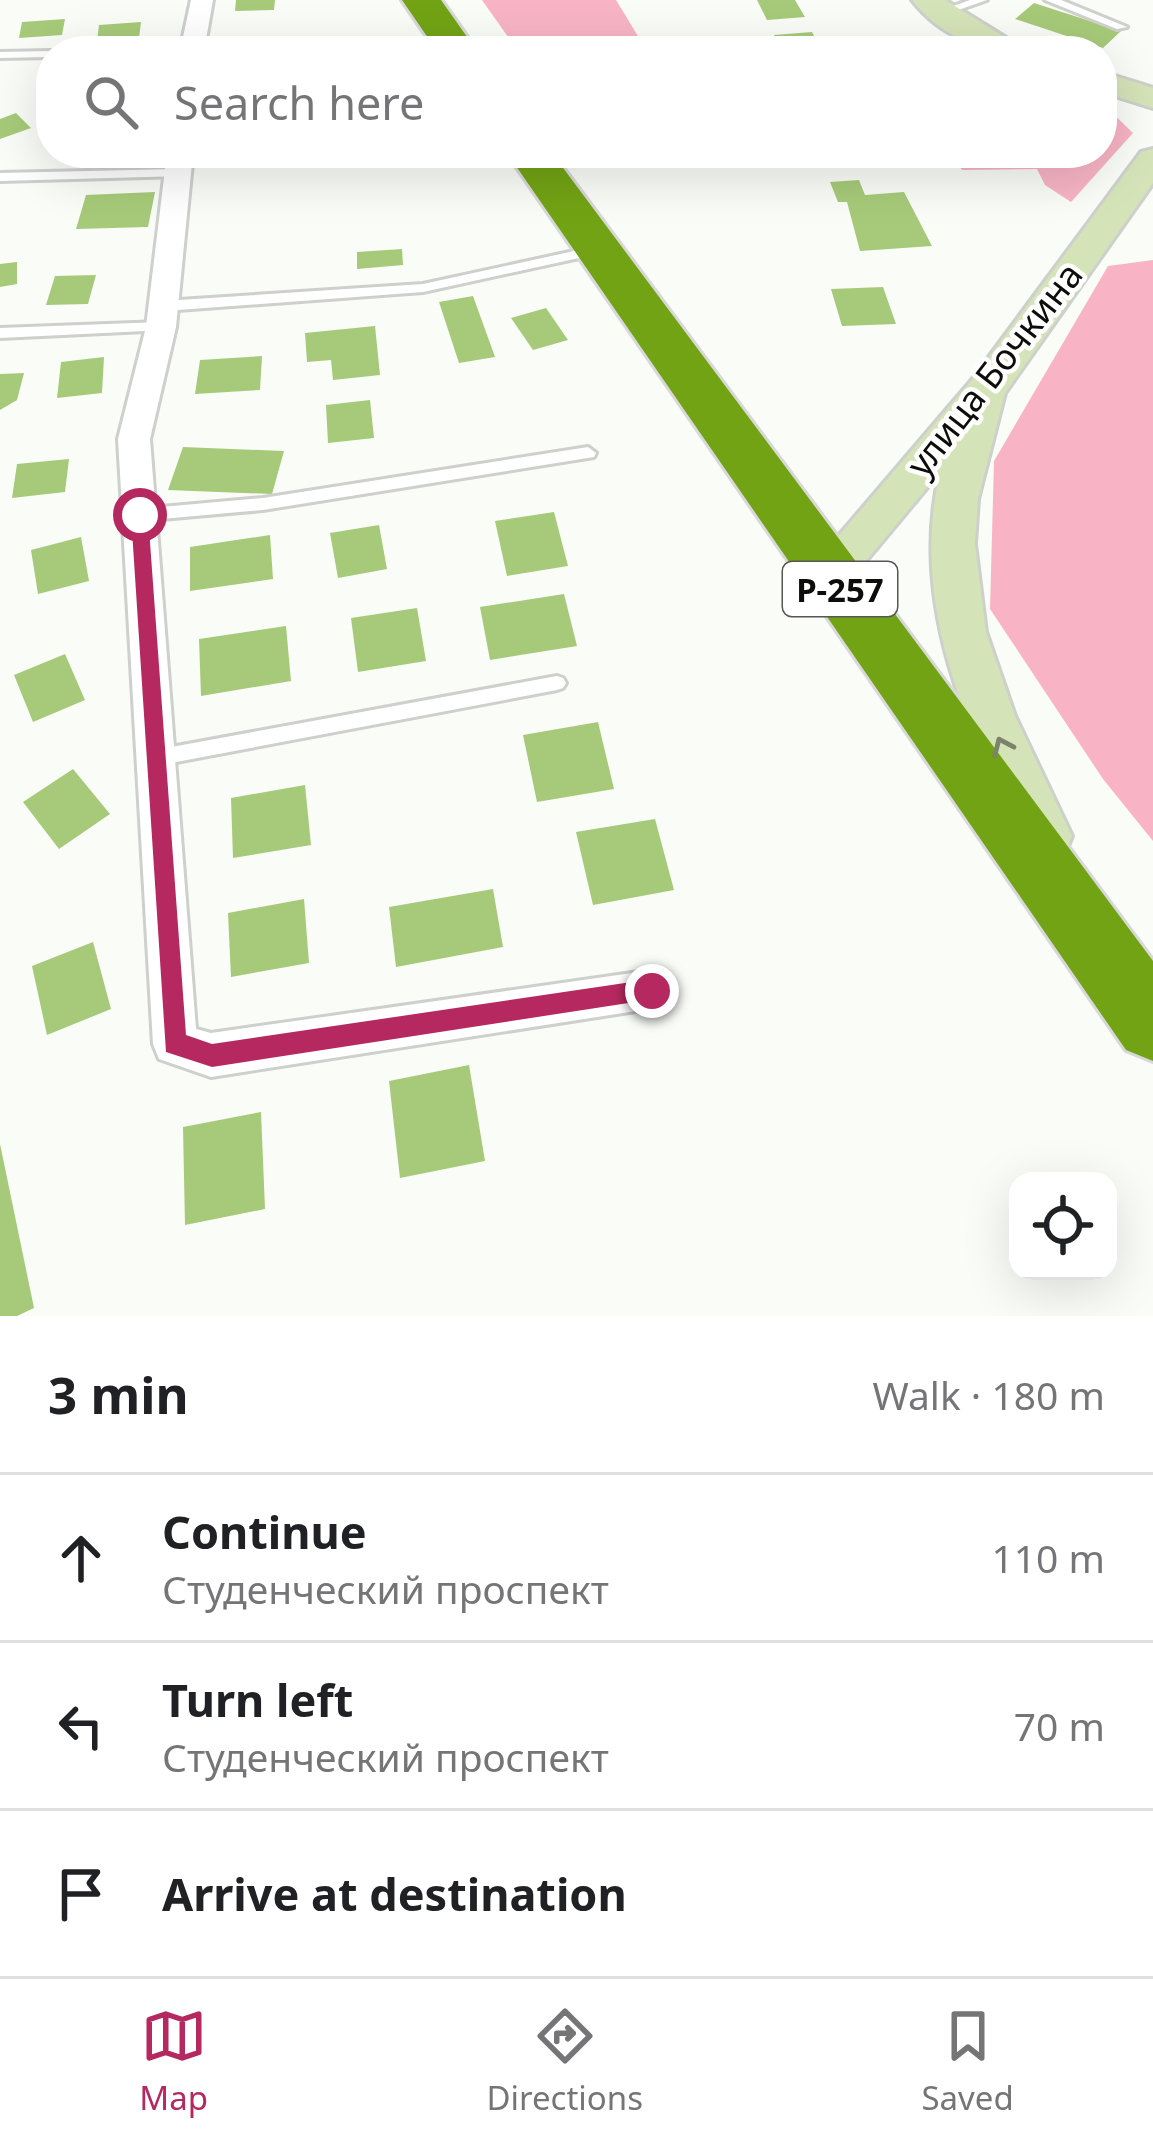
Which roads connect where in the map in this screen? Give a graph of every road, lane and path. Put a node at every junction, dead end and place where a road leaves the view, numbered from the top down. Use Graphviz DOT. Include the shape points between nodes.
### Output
graph roads {
  1 [pos="202,0"];
  2 [pos="422,0"];
  3 [pos="981,0"];
  4 [pos="1051,0"];
  5 [pos="933,6"];
  6 [pos="1121,27"];
  7 [pos="195,36"];
  8 [pos="447,36"];
  9 [pos="986,36"];
  10 [pos="36,55"];
  11 [pos="0,56"];
  12 [pos="1117,87"];
  13 [pos="1153,98"];
  14 [pos="1153,159"];
  15 [pos="115,168"];
  16 [pos="178,168"];
  17 [pos="540,168"];
  18 [pos="0,177"];
  19 [pos="597,250"];
  20 [pos="163,317"];
  21 [pos="0,333"];
  22 [pos="985,391"];
  23 [pos="588,453"];
  24 [pos="140,515"];
  25 [pos="829,574"];
  26 [pos="557,682"];
  27 [pos="154,758"];
  28 [pos="1109,964"];
  29 [pos="652,991"];
  30 [pos="1153,1024"];
  1 -- 7 [label="street"];
  2 -- 8 [label="highway"];
  3 -- 5 [label="lane"];
  4 -- 6 [label="lane"];
  5 -- 9 [label="main road"];
  10 -- 11 [label="lane"];
  12 -- 13 [label="main road"];
  14 -- 22 [label="main road, улица Бочкина"];
  15 -- 18 [label="lane"];
  16 -- 20 [label="street"];
  17 -- 19 [label="highway, Р-257"];
  19 -- 20 [label="lane" via="423,288"];
  19 -- 25 [label="highway, Р-257"];
  20 -- 21 [label="lane"];
  20 -- 24 [label="street" via="134,439"];
  22 -- 25 [label="main road, улица Бочкина"];
  28 -- 22 [label="main road, one-way" via="1007,758 960,627 956,501"];
  23 -- 24 [label="lane"];
  24 -- 27 [label="street"];
  25 -- 28 [label="highway, Р-257"];
  26 -- 27 [label="lane"];
  27 -- 29 [label="street" via="175,1043 212,1055"];
  28 -- 30 [label="highway, Р-257"];
}
